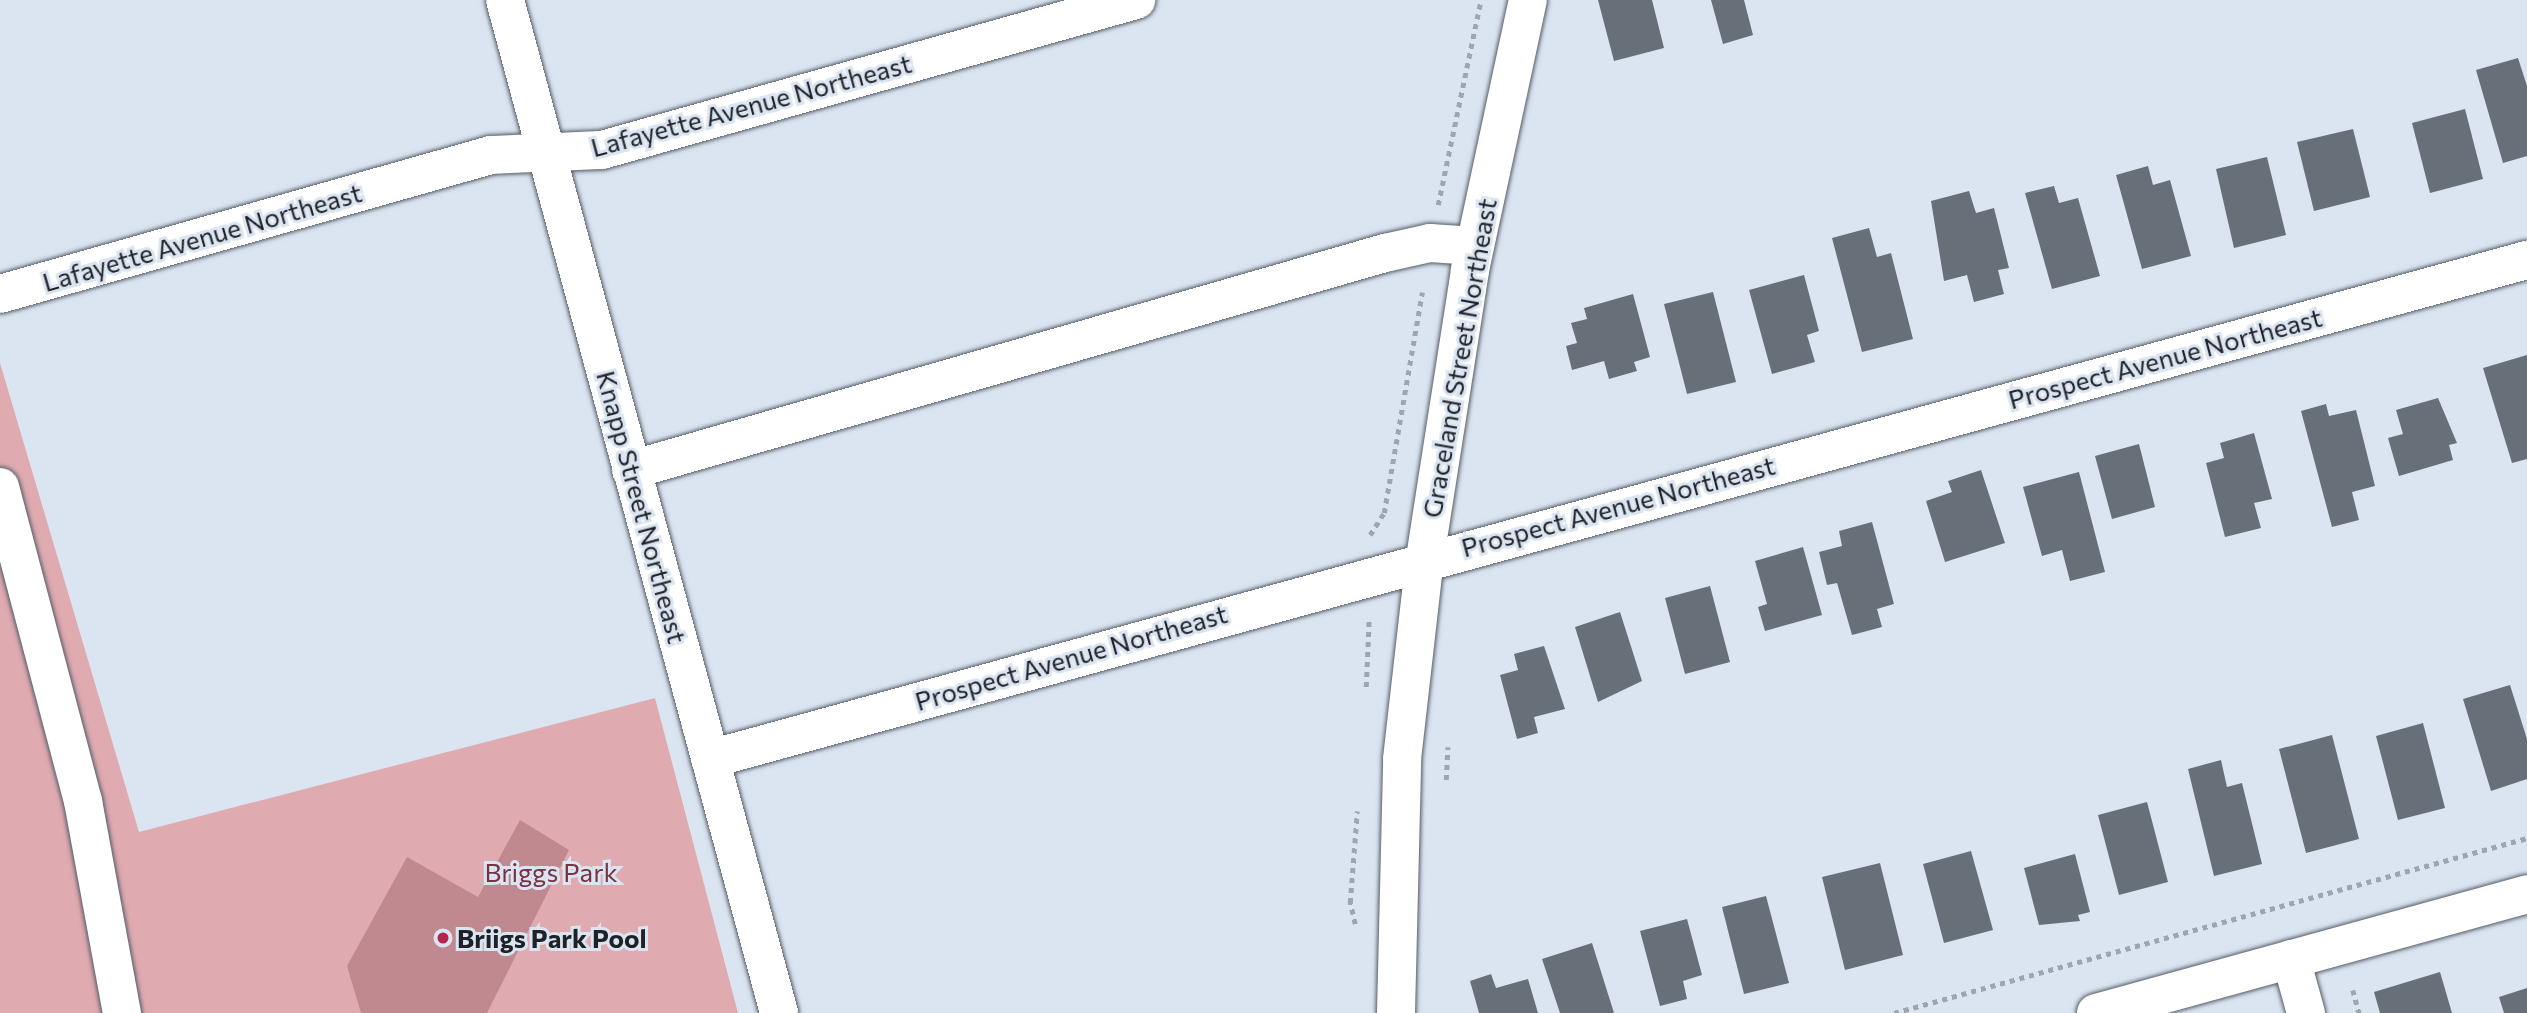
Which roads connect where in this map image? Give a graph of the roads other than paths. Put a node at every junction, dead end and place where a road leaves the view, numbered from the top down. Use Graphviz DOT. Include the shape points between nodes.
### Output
graph roads {
  1 [pos="505,0"];
  2 [pos="1136,0"];
  3 [pos="1528,0"];
  4 [pos="546,153"];
  5 [pos="1475,246"];
  6 [pos="2527,260"];
  7 [pos="0,294"];
  8 [pos="631,470"];
  9 [pos="0,487"];
  10 [pos="1425,558"];
  11 [pos="710,759"];
  12 [pos="2527,894"];
  13 [pos="2291,959"];
  14 [pos="122,1013"];
  15 [pos="779,1013"];
  16 [pos="1396,1013"];
  17 [pos="2096,1013"];
  18 [pos="2306,1013"];
  1 -- 4 [label="street, Knapp Street Northeast"];
  2 -- 4 [label="street, Lafayette Avenue Northeast" via="602,150"];
  3 -- 5 [label="street, Graceland Street Northeast"];
  4 -- 7 [label="street, Lafayette Avenue Northeast" via="491,155"];
  4 -- 8 [label="street, Knapp Street Northeast"];
  5 -- 8 [label="street" via="1430,243 1385,253"];
  5 -- 10 [label="street, Graceland Street Northeast"];
  6 -- 10 [label="street, Prospect Avenue Northeast"];
  8 -- 11 [label="street, Knapp Street Northeast"];
  9 -- 14 [label="street" via="83,801"];
  10 -- 11 [label="street, Prospect Avenue Northeast"];
  10 -- 16 [label="street, Graceland Street Northeast" via="1402,759"];
  11 -- 15 [label="street, Knapp Street Northeast"];
  12 -- 13 [label="street"];
  13 -- 17 [label="street"];
  13 -- 18 [label="street"];
}
